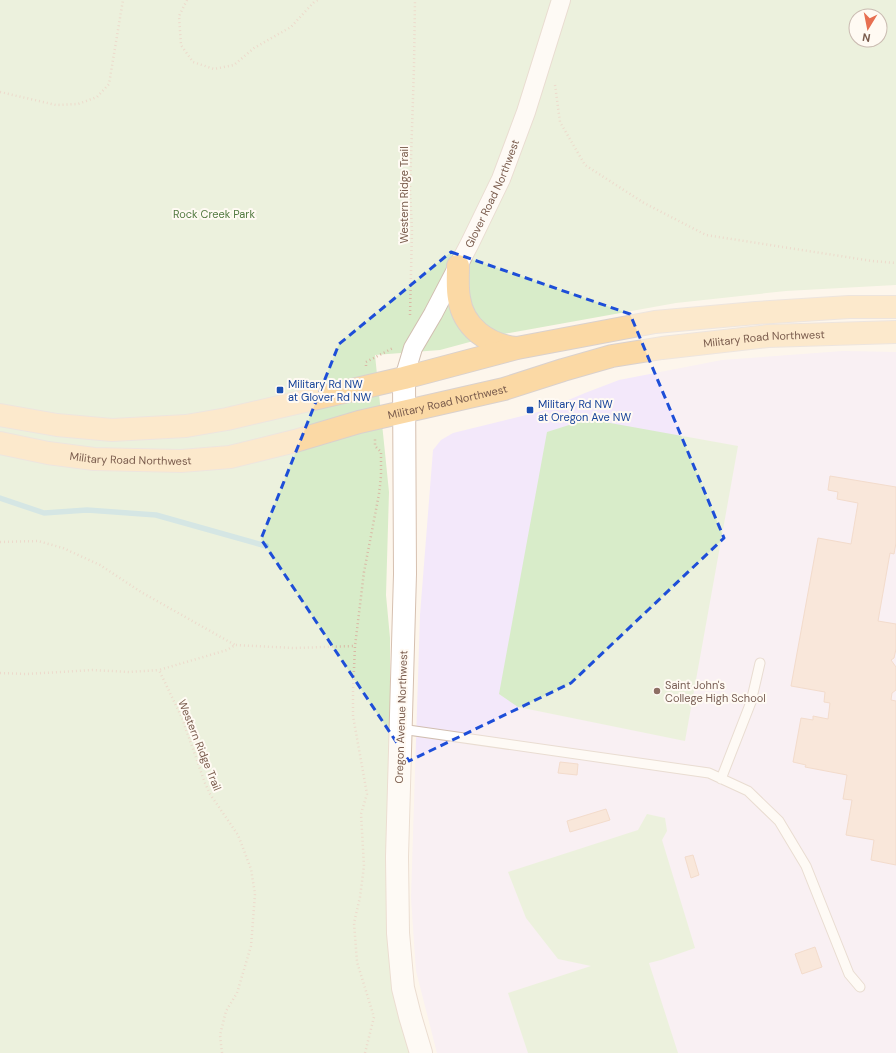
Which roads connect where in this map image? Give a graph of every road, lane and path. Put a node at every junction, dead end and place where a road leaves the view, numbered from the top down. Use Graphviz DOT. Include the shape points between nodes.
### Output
graph roads {
  1 [pos="123,0"];
  2 [pos="187,0"];
  3 [pos="318,0"];
  4 [pos="414,0"];
  5 [pos="561,0"];
  6 [pos="554,84"];
  7 [pos="0,92"];
  8 [pos="896,263"];
  9 [pos="458,266"];
  10 [pos="896,306"];
  11 [pos="410,317"];
  12 [pos="896,332"];
  13 [pos="396,346"];
  14 [pos="517,348"];
  15 [pos="366,367"];
  16 [pos="404,378"];
  17 [pos="404,413"];
  18 [pos="0,415"];
  19 [pos="376,441"];
  20 [pos="0,443"];
  21 [pos="0,542"];
  22 [pos="235,645"];
  23 [pos="355,646"];
  24 [pos="760,663"];
  25 [pos="159,670"];
  26 [pos="0,673"];
  27 [pos="401,729"];
  28 [pos="721,779"];
  29 [pos="860,987"];
  30 [pos="222,1053"];
  31 [pos="366,1053"];
  32 [pos="421,1053"];
  1 -- 7 [label="path" via="109,84 97,96 78,104 56,105"];
  2 -- 3 [label="path" via="179,16 181,45 192,62 214,69 234,65 254,48 291,27"];
  4 -- 11 [label="path, Western Ridge Trail"];
  5 -- 9 [label="street, Glover Road Northwest" via="507,164"];
  6 -- 8 [label="path" via="560,122 585,165 644,203 706,235"];
  9 -- 14 [label="main road" via="458,297 465,317 482,336 493,343"];
  9 -- 16 [label="street, Glover Road Northwest" via="413,348"];
  10 -- 14 [label="main road" via="655,322"];
  12 -- 17 [label="main road, Military Road Northwest" via="768,336 647,350 612,356 504,389"];
  13 -- 15 [label="path" via="366,362"];
  14 -- 16 [label="main road"];
  16 -- 17 [label="street, Oregon Avenue Northwest"];
  16 -- 18 [label="main road" via="186,426 112,430 57,425"];
  17 -- 20 [label="main road, Military Road Northwest" via="359,422 230,457 188,461 94,459"];
  17 -- 27 [label="street, Oregon Avenue Northwest" via="405,574"];
  19 -- 23 [label="path" via="375,446 381,452 381,476 364,572"];
  21 -- 22 [label="path" via="38,541 63,548 100,565 141,592"];
  22 -- 23 [label="path" via="294,648"];
  22 -- 25 [label="path" via="227,650"];
  23 -- 31 [label="path" via="354,716 367,794 361,814 364,866 354,923 357,962 374,1017"];
  24 -- 28 [label="lane" via="751,702"];
  25 -- 26 [label="path"];
  25 -- 30 [label="path, Western Ridge Trail" via="182,718 210,794 238,835 251,869 254,894 251,946 238,993 226,1012 220,1036"];
  27 -- 28 [label="lane" via="709,773"];
  27 -- 32 [label="street, Oregon Avenue Northwest" via="397,857 398,933 403,988"];
  28 -- 29 [label="lane" via="748,791 779,821 806,866 849,974"];
}
